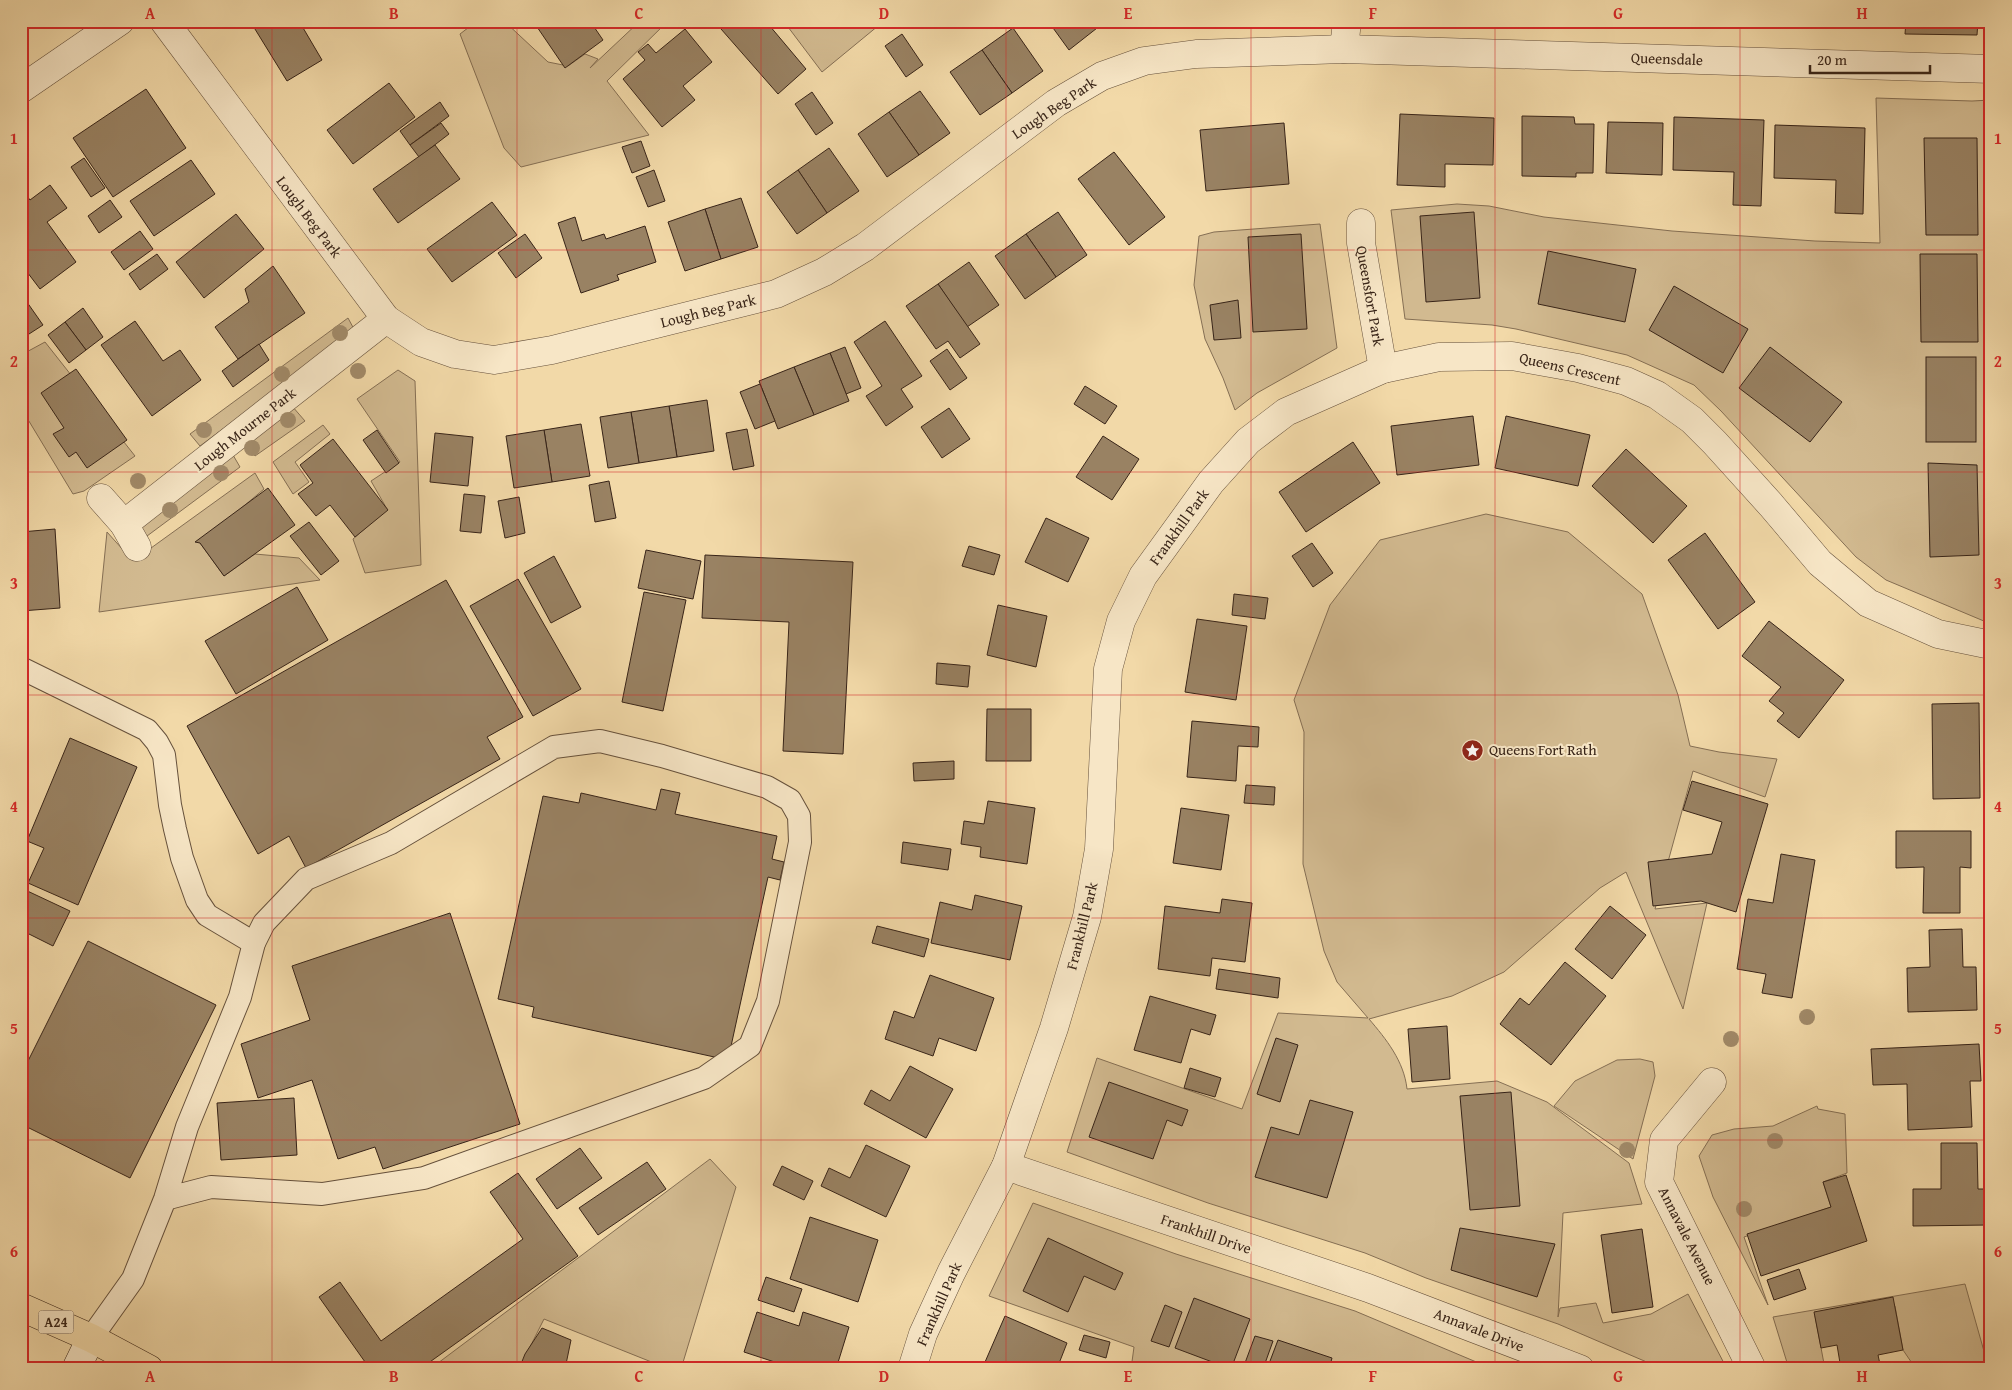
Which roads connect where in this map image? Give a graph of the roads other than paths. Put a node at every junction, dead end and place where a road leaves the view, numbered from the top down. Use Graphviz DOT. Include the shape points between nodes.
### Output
graph roads {
  1 [pos="120,21"];
  2 [pos="164,21"];
  3 [pos="1347,21"];
  4 [pos="1344,49"];
  5 [pos="1991,69"];
  6 [pos="21,89"];
  7 [pos="1361,223"];
  8 [pos="386,319"];
  9 [pos="1383,368"];
  10 [pos="1212,482"];
  11 [pos="101,498"];
  12 [pos="1991,646"];
  13 [pos="21,668"];
  14 [pos="254,943"];
  15 [pos="1712,1082"];
  16 [pos="1006,1166"];
  17 [pos="166,1199"];
  18 [pos="1406,1303"];
  19 [pos="21,1307"];
  20 [pos="91,1338"];
  21 [pos="76,1369"];
  22 [pos="149,1369"];
  23 [pos="912,1369"];
  24 [pos="1580,1369"];
  25 [pos="1752,1369"];
  1 -- 6 [label="street"];
  2 -- 8 [label="street, Lough Beg Park"];
  3 -- 4 [label="street"];
  4 -- 5 [label="street, Queensdale"];
  4 -- 8 [label="street, Lough Beg Park" via="1196,54 1144,61 1102,76 1056,103 865,247 824,272 776,294 552,350 494,360 455,354 422,342"];
  7 -- 9 [label="street, Queensfort Park" via="1360,243"];
  8 -- 11 [label="street, Lough Mourne Park" via="131,535"];
  9 -- 10 [label="street, Queens Crescent" via="1286,412 1248,441"];
  9 -- 12 [label="street, Queens Crescent" via="1439,357 1512,356 1578,368 1626,381 1657,395 1692,420 1820,563 1868,603 1938,634"];
  10 -- 16 [label="street, Frankhill Park" via="1143,576 1121,620 1108,668 1099,849 1087,917 1054,1028"];
  13 -- 14 [label="lane" via="147,730 164,755 170,805 182,858 197,900 207,915"];
  14 -- 17 [label="lane" via="240,997 187,1127"];
  14 -- 17 [label="lane" via="264,923 306,879 391,843 554,747 600,741 662,756 767,787 790,800 799,816 800,842 768,1001 750,1046 704,1078 424,1178 322,1194 211,1187"];
  15 -- 25 [label="street, Annavale Avenue" via="1664,1140 1659,1182"];
  16 -- 18 [label="street, Frankhill Drive"];
  16 -- 23 [label="street, Frankhill Park" via="935,1308"];
  17 -- 20 [label="lane" via="133,1279"];
  18 -- 24 [label="street, Annavale Drive"];
  19 -- 20 [label="highway, A24"];
  20 -- 21 [label="street"];
  20 -- 22 [label="highway, A24"];
}
